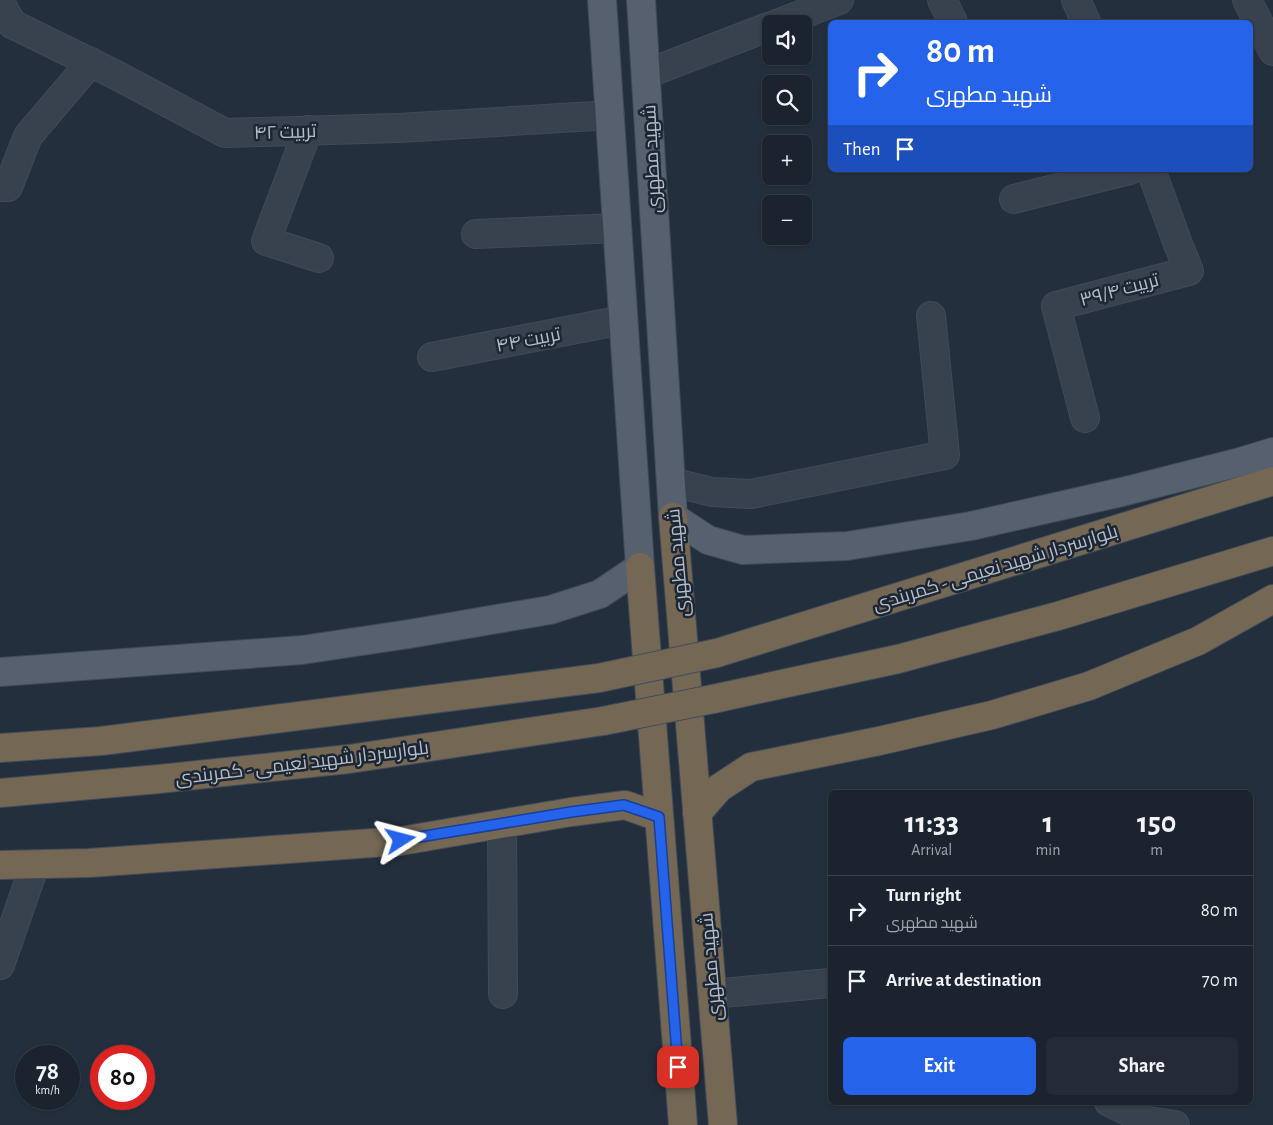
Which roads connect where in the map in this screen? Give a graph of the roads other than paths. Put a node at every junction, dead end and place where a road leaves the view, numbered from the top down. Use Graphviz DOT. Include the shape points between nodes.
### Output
graph roads {
  1 [pos="602,0"];
  2 [pos="641,0"];
  3 [pos="839,0"];
  4 [pos="942,0"];
  5 [pos="1076,0"];
  6 [pos="1247,0"];
  7 [pos="800,15"];
  8 [pos="4,18"];
  9 [pos="952,20"];
  10 [pos="1085,20"];
  11 [pos="762,29"];
  12 [pos="1273,51"];
  13 [pos="91,62"];
  14 [pos="646,74"];
  15 [pos="610,115"];
  16 [pos="308,130"];
  17 [pos="1122,172"];
  18 [pos="1152,172"];
  19 [pos="0,187"];
  20 [pos="653,193"];
  21 [pos="615,194"];
  22 [pos="1014,199"];
  23 [pos="617,228"];
  24 [pos="476,234"];
  25 [pos="319,258"];
  26 [pos="931,316"];
  27 [pos="624,320"];
  28 [pos="432,357"];
  29 [pos="1085,418"];
  30 [pos="1273,452"];
  31 [pos="1273,481"];
  32 [pos="670,482"];
  33 [pos="673,517"];
  34 [pos="1273,551"];
  35 [pos="640,567"];
  36 [pos="1273,599"];
  37 [pos="0,672"];
  38 [pos="0,748"];
  39 [pos="0,793"];
  40 [pos="697,813"];
  41 [pos="659,817"];
  42 [pos="502,824"];
  43 [pos="35,864"];
  44 [pos="0,865"];
  45 [pos="0,965"];
  46 [pos="828,983"];
  47 [pos="503,994"];
  48 [pos="712,994"];
  49 [pos="1115,1105"];
  50 [pos="683,1125"];
  51 [pos="723,1125"];
  52 [pos="1175,1125"];
  1 -- 15 [label="main road, شهید مطهری"];
  2 -- 14 [label="main road, شهید مطهری"];
  3 -- 7 [label="street"];
  4 -- 9 [label="street"];
  5 -- 10 [label="street"];
  6 -- 12 [label="street"];
  8 -- 13 [label="street, تربیت ۴۲"];
  11 -- 14 [label="street"];
  13 -- 16 [label="street, تربیت ۴۲" via="225,133"];
  13 -- 19 [label="street" via="28,136 8,188"];
  14 -- 20 [label="main road, شهید مطهری"];
  15 -- 16 [label="street, تربیت ۴۲"];
  15 -- 21 [label="main road, شهید مطهری"];
  16 -- 25 [label="street" via="266,241"];
  17 -- 22 [label="street"];
  18 -- 29 [label="street, تربيت ۳۹/۴" via="1189,271 1056,306"];
  20 -- 21 [label="main road"];
  20 -- 32 [label="main road, شهید مطهری"];
  21 -- 23 [label="main road, شهید مطهری"];
  23 -- 24 [label="street"];
  23 -- 27 [label="main road, شهید مطهری"];
  26 -- 32 [label="street" via="945,455 751,494 712,492"];
  27 -- 28 [label="street, تربیت ۴۴"];
  27 -- 35 [label="main road, شهید مطهری"];
  30 -- 33 [label="main road" via="1122,492 971,526 847,546 743,550 708,540"];
  31 -- 38 [label="highway, بلوارسردار شهید نعیمی - کمربندی, bridge" via="716,653 599,678 101,741"];
  32 -- 33 [label="main road, شهید مطهری"];
  33 -- 40 [label="highway, شهید مطهری"];
  34 -- 39 [label="highway, بلوارسردار شهید نعیمی - کمربندی, bridge" via="1058,616 898,659 603,721 348,759"];
  35 -- 37 [label="main road" via="600,594 550,610 409,634 302,650"];
  35 -- 41 [label="highway, شهید مطهری"];
  36 -- 40 [label="highway" via="1198,641 1089,686 992,715 751,767 719,788"];
  40 -- 48 [label="highway, شهید مطهری"];
  41 -- 42 [label="highway" via="624,805"];
  41 -- 50 [label="highway, شهید مطهری"];
  42 -- 43 [label="highway" via="401,840 89,863"];
  42 -- 47 [label="street"];
  43 -- 44 [label="highway"];
  43 -- 45 [label="street"];
  46 -- 48 [label="street"];
  48 -- 51 [label="highway, شهید مطهری"];
  49 -- 52 [label="street" via="1148,1121"];
}
